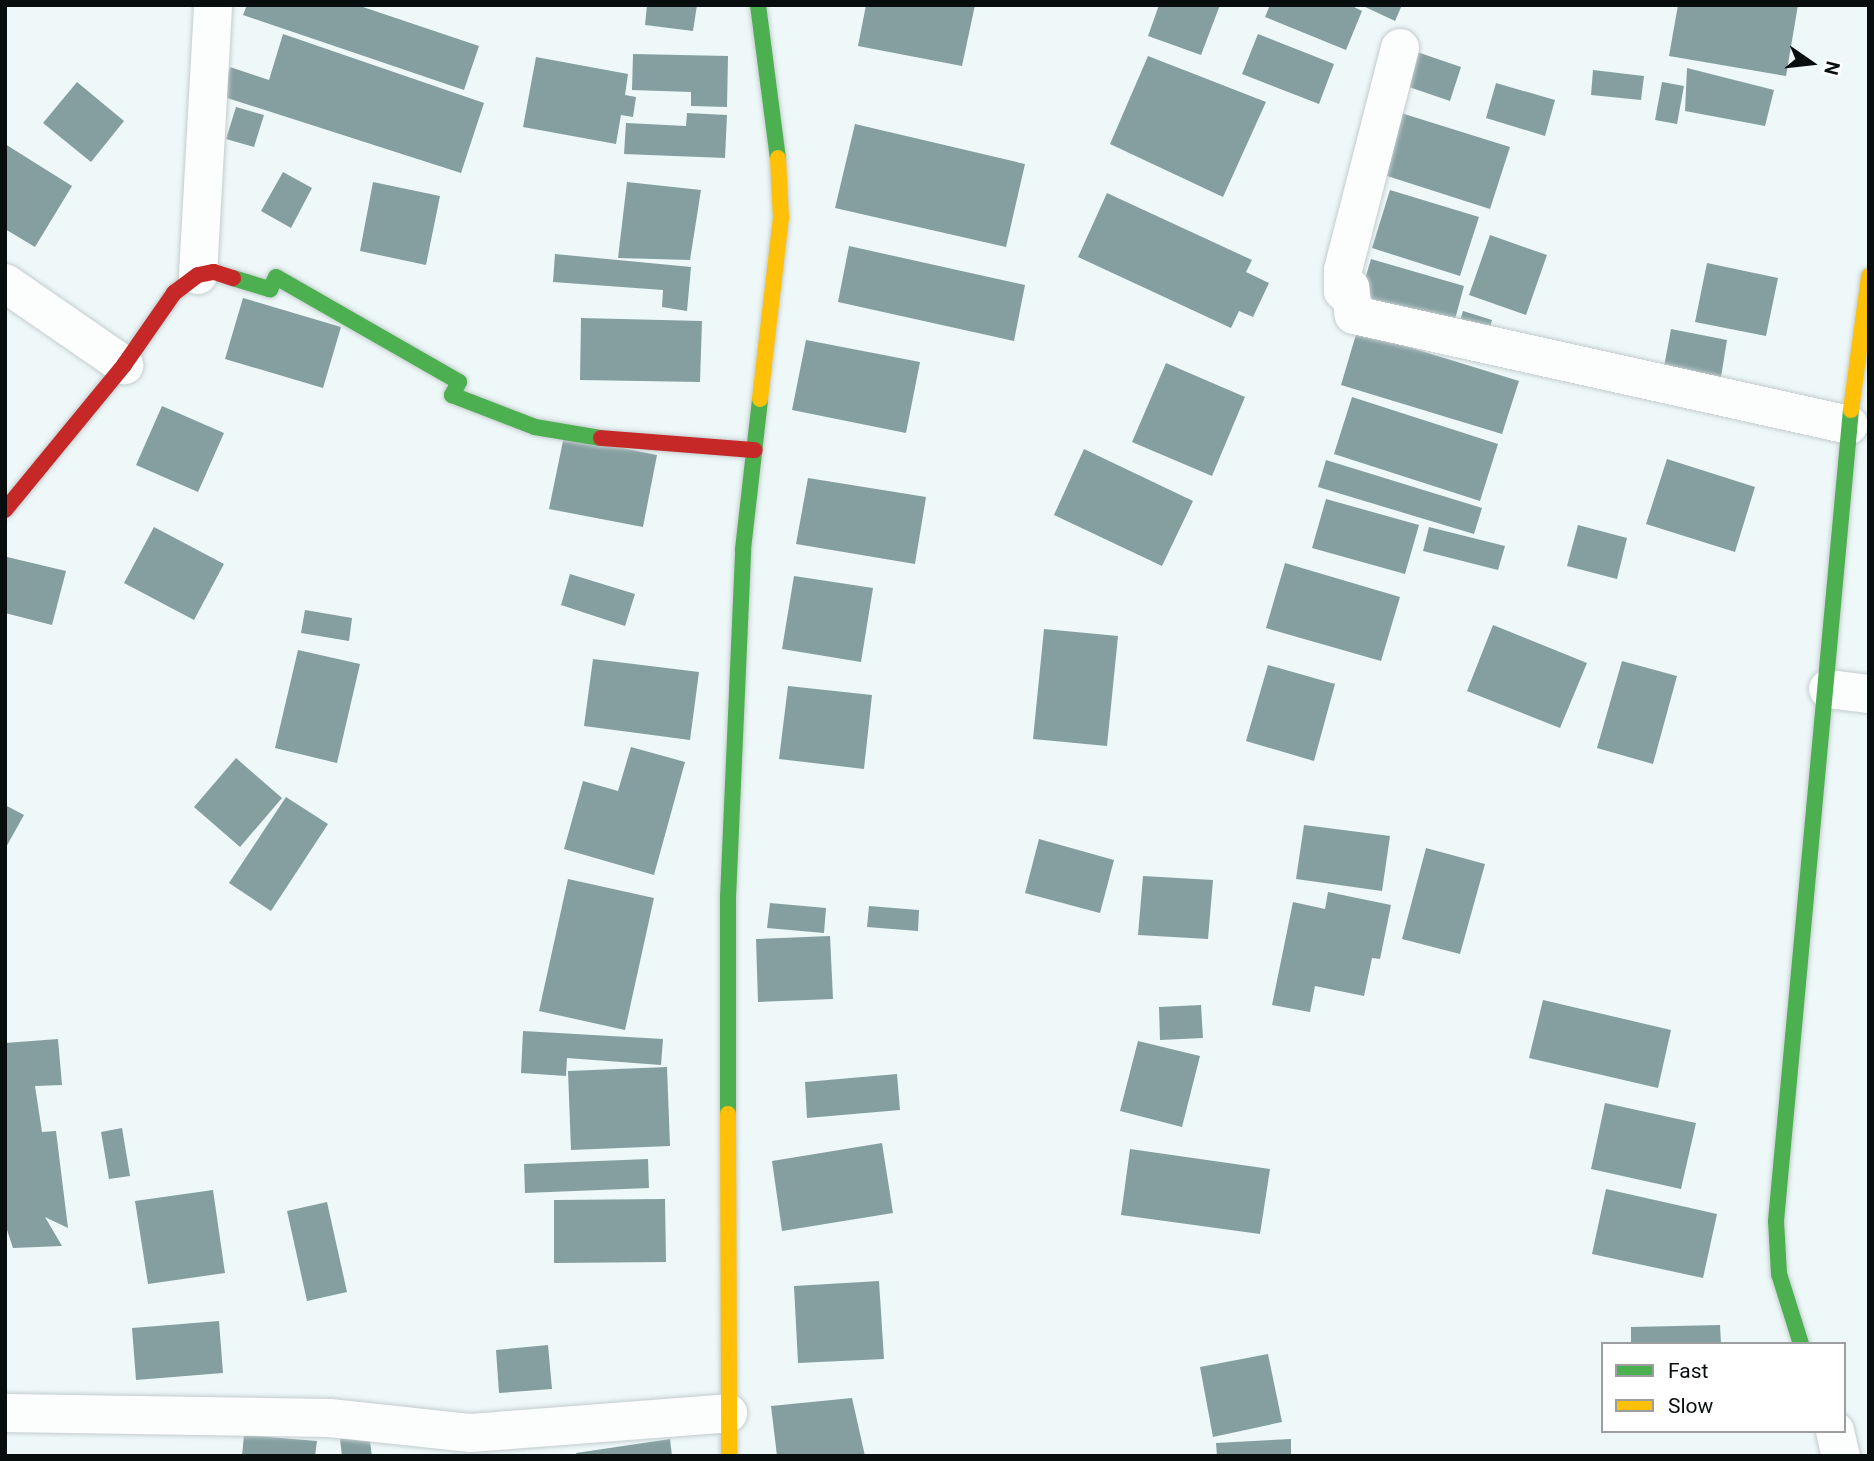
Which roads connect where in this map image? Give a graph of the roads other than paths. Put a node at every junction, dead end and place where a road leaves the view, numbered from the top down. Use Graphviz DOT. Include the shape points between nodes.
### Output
graph roads {
  1 [pos="213,5"];
  2 [pos="758,5"];
  3 [pos="1400,48"];
  4 [pos="198,275"];
  5 [pos="1869,276"];
  6 [pos="5,283"];
  7 [pos="124,365"];
  8 [pos="1849,425"];
  9 [pos="755,450"];
  10 [pos="5,510"];
  11 [pos="1828,689"];
  12 [pos="1869,694"];
  13 [pos="1800,1342"];
  14 [pos="5,1413"];
  15 [pos="728,1413"];
  16 [pos="1835,1433"];
  17 [pos="729,1456"];
  18 [pos="1841,1456"];
  1 -- 4 [label="street"];
  2 -- 9 [label="street" via="778,152 781,218"];
  3 -- 8 [label="street" via="1343,270 1343,291 1350,288 1354,315"];
  4 -- 7 [label="street" via="174,293"];
  4 -- 9 [label="street" via="231,275 270,289 276,277 459,382 452,395 535,427 615,441"];
  5 -- 8 [label="street"];
  6 -- 7 [label="street"];
  7 -- 10 [label="street"];
  8 -- 11 [label="street"];
  9 -- 15 [label="street" via="743,549 728,898"];
  11 -- 12 [label="street"];
  11 -- 13 [label="street" via="1776,1221 1779,1274"];
  14 -- 15 [label="street" via="330,1418 471,1433"];
  15 -- 17 [label="street"];
  16 -- 18 [label="street"];
}
